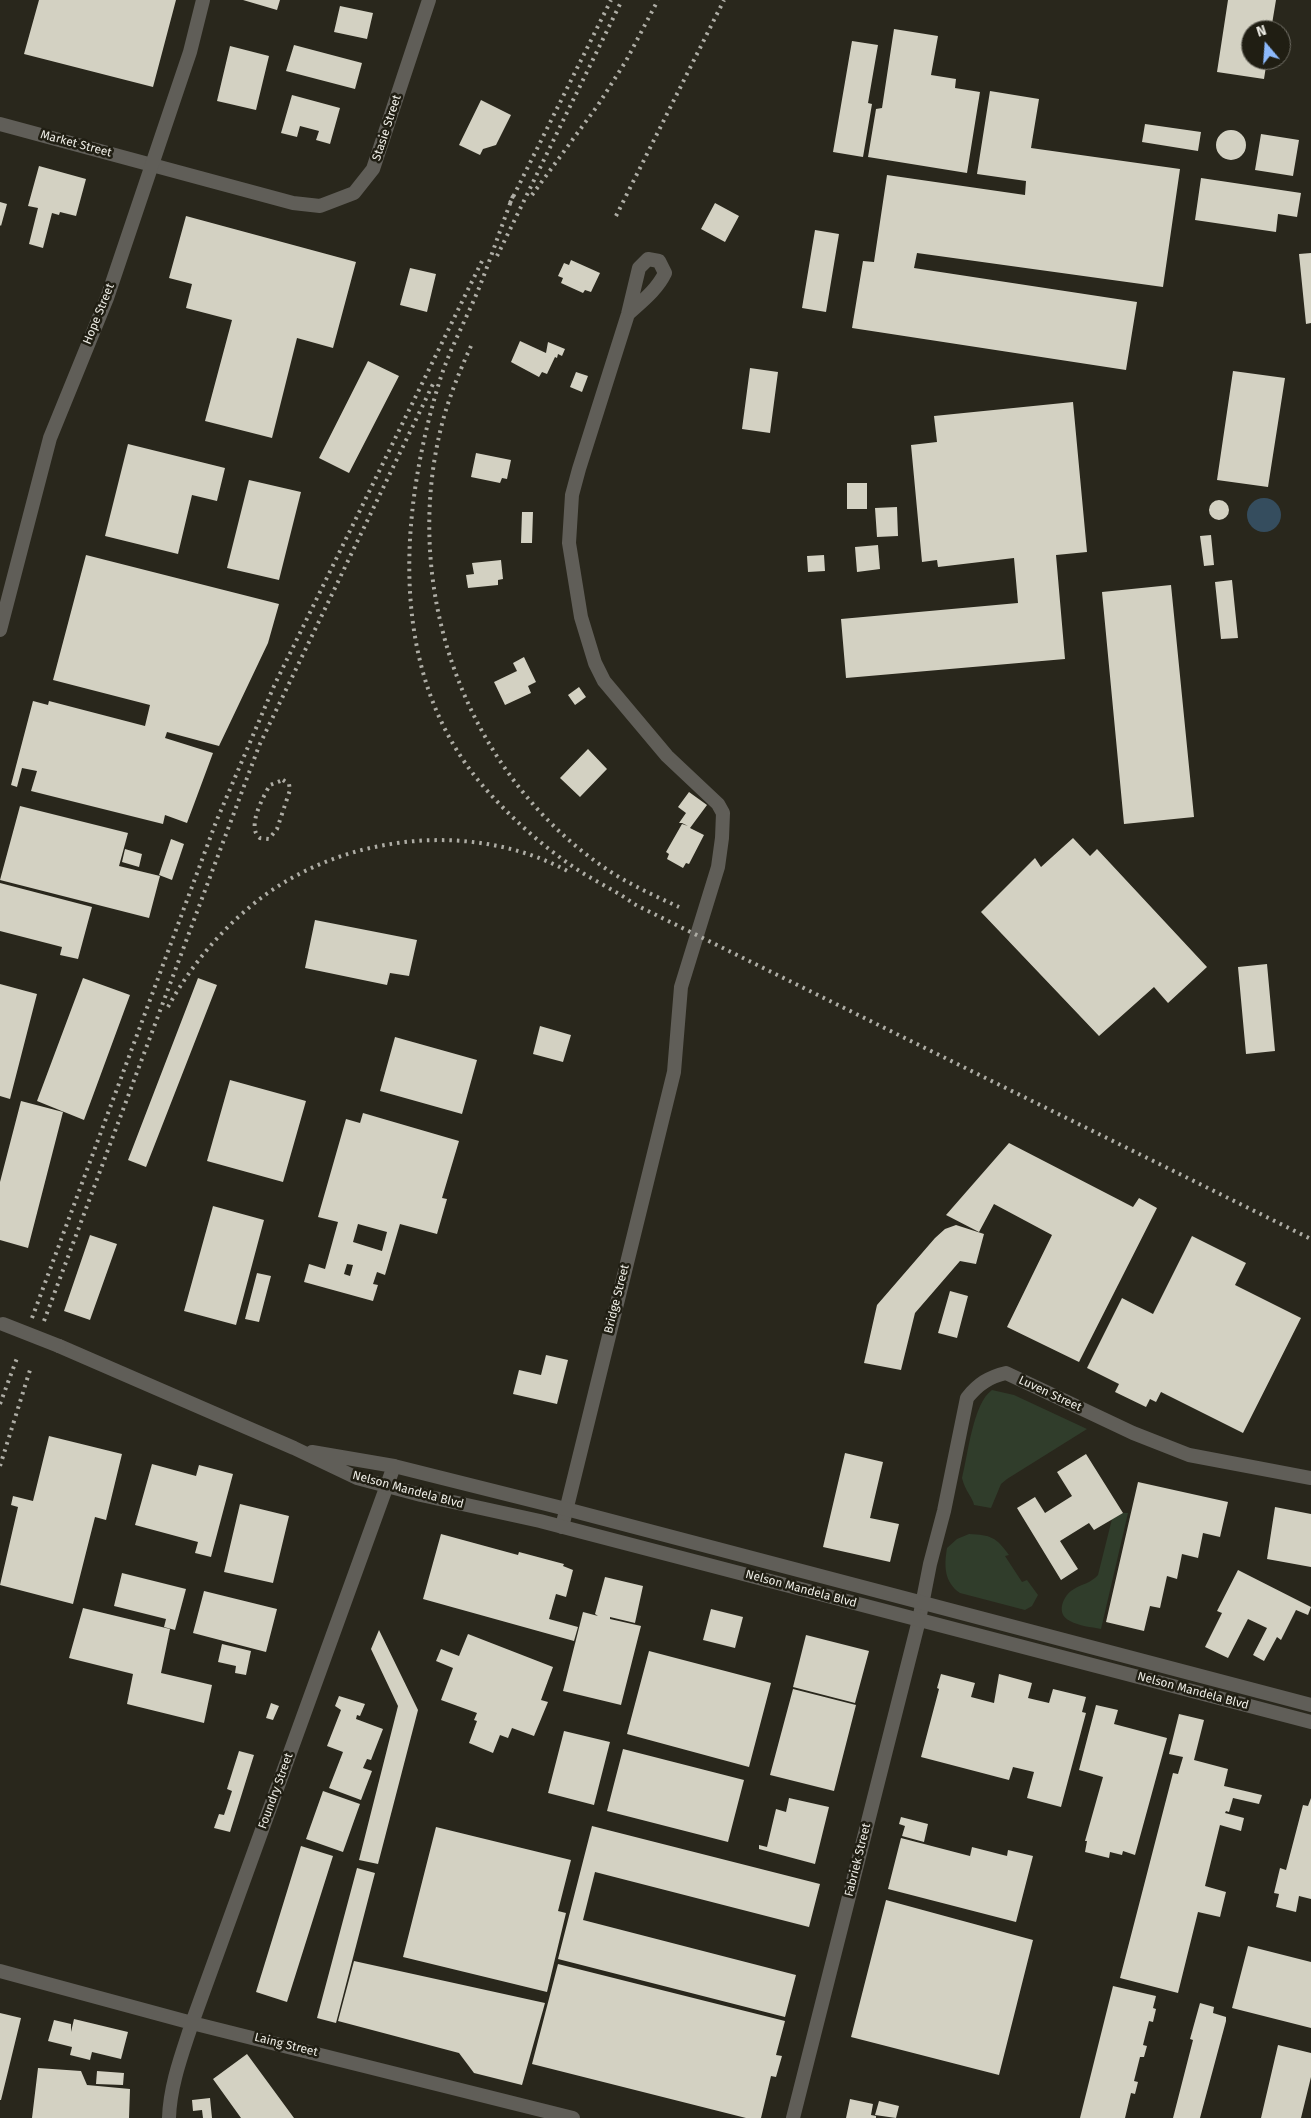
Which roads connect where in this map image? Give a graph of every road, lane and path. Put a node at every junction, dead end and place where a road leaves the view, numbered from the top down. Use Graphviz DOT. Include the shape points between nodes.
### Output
graph roads {
  1 [pos="204,0"];
  2 [pos="429,0"];
  3 [pos="0,124"];
  4 [pos="151,164"];
  5 [pos="628,314"];
  6 [pos="0,630"];
  7 [pos="0,1323"];
  8 [pos="294,1448"];
  9 [pos="394,1466"];
  10 [pos="1311,1478"];
  11 [pos="387,1487"];
  12 [pos="566,1509"];
  13 [pos="562,1527"];
  14 [pos="923,1603"];
  15 [pos="919,1620"];
  16 [pos="1311,1706"];
  17 [pos="1311,1722"];
  18 [pos="0,1971"];
  19 [pos="192,2023"];
  20 [pos="169,2118"];
  21 [pos="573,2118"];
  22 [pos="793,2118"];
  1 -- 4 [label="street, Hope Street" via="190,52"];
  2 -- 4 [label="street, Stasie Street" via="373,169 354,193 320,206 293,203"];
  3 -- 4 [label="street, Market Street"];
  4 -- 6 [label="street, Hope Street" via="107,298 50,438"];
  5 -- 12 [label="street, Bridge Street" via="572,495 569,543 581,617 604,681 667,756 712,797 723,814 724,826 718,867 681,987 674,1072"];
  7 -- 8 [label="street, Nelson Mandela Blvd, bridge"];
  8 -- 9 [label="street, Nelson Mandela Blvd"];
  8 -- 11 [label="street, Nelson Mandela Blvd" via="356,1478"];
  9 -- 11 [label="street, Foundry Street"];
  9 -- 12 [label="street, Nelson Mandela Blvd"];
  10 -- 14 [label="street, Luven Street" via="1189,1455 1133,1433 1032,1384 1006,1374 993,1376 977,1386 968,1398"];
  11 -- 13 [label="street, Nelson Mandela Blvd"];
  11 -- 19 [label="street, Foundry Street"];
  12 -- 13 [label="street, Bridge Street"];
  12 -- 14 [label="street, Nelson Mandela Blvd"];
  13 -- 15 [label="street, Nelson Mandela Blvd"];
  14 -- 15 [label="street, Fabriek Street"];
  14 -- 16 [label="street, Nelson Mandela Blvd"];
  15 -- 17 [label="street, Nelson Mandela Blvd"];
  15 -- 22 [label="street, Fabriek Street"];
  18 -- 19 [label="street, Laing Street"];
  19 -- 20 [label="street, Foundry Street" via="176,2072"];
  19 -- 21 [label="street, Laing Street"];
}
